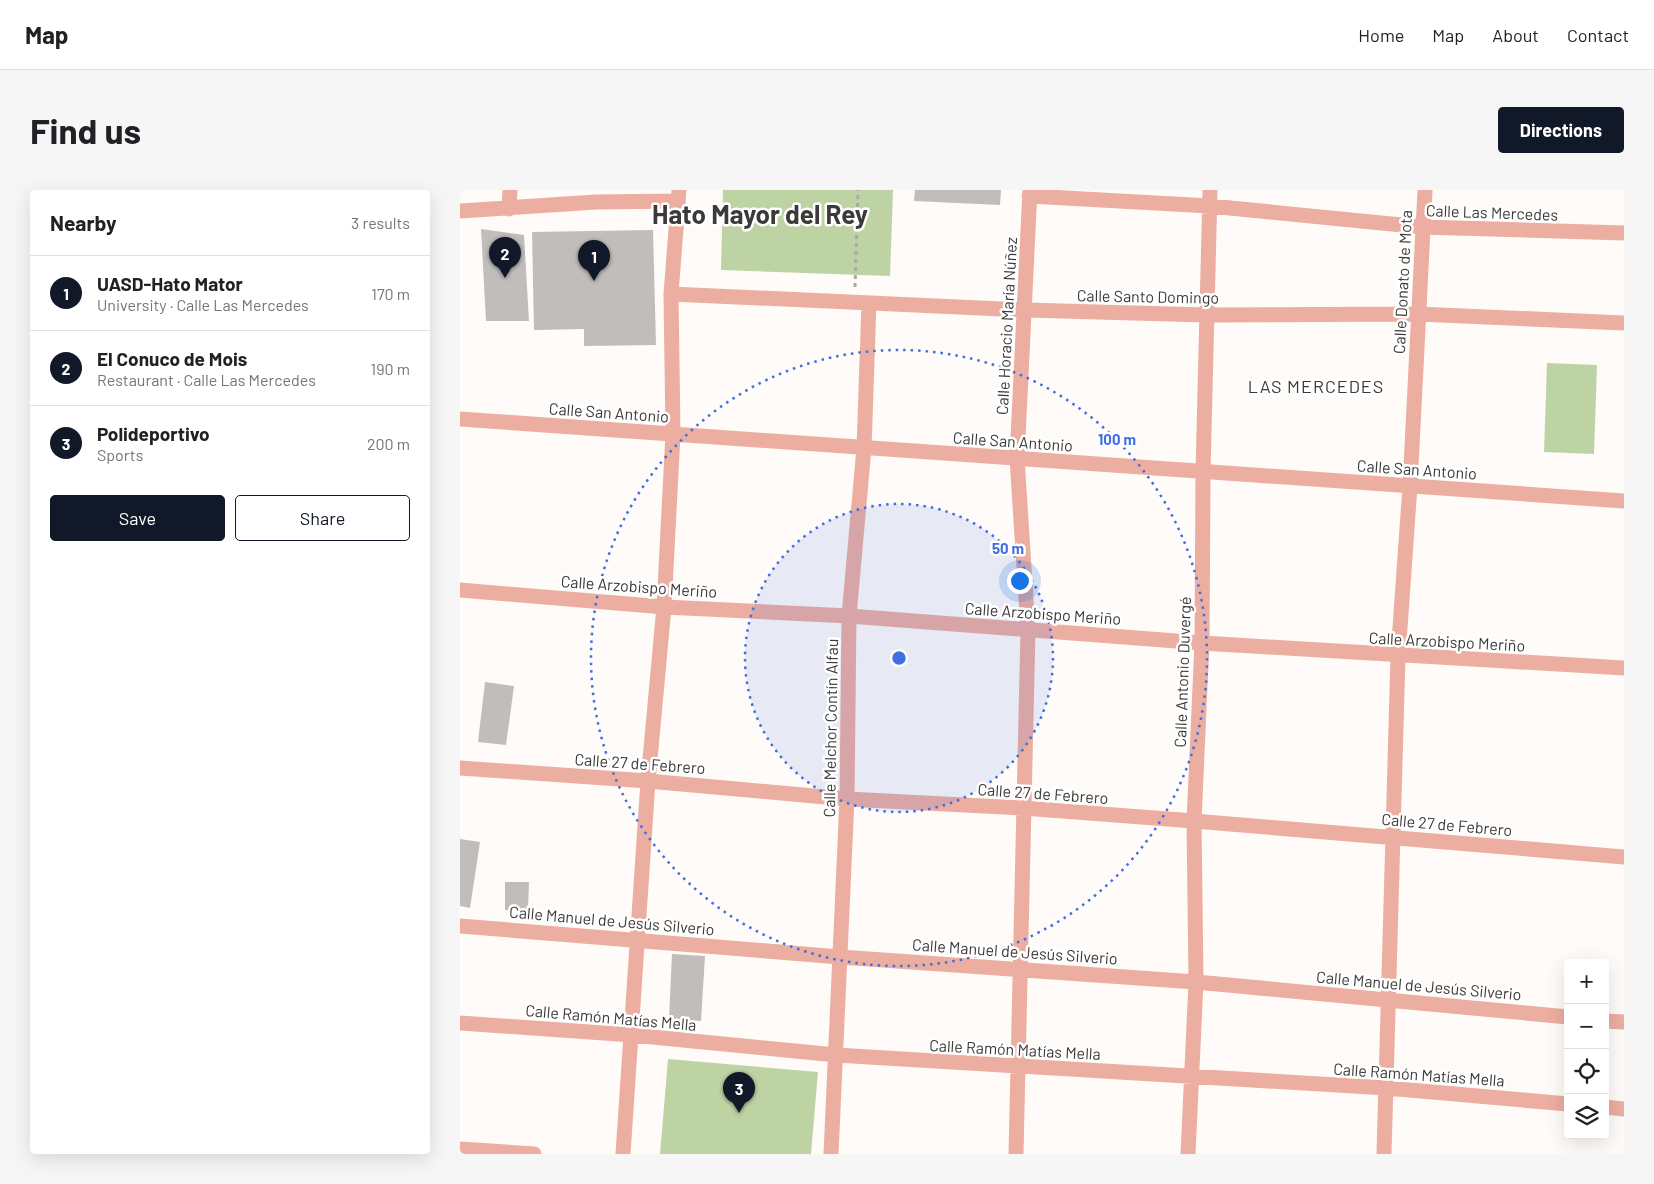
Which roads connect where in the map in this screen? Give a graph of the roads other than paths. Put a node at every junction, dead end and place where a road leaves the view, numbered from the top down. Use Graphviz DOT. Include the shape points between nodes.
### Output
graph roads {
  1 [pos="510,190"];
  2 [pos="1210,190"];
  3 [pos="1424,190"];
  4 [pos="1030,193"];
  5 [pos="679,195"];
  6 [pos="1210,206"];
  7 [pos="509,209"];
  8 [pos="460,211"];
  9 [pos="1422,228"];
  10 [pos="1624,233"];
  11 [pos="671,294"];
  12 [pos="862,303"];
  13 [pos="1026,310"];
  14 [pos="1418,314"];
  15 [pos="1206,315"];
  16 [pos="1624,323"];
  17 [pos="460,419"];
  18 [pos="673,434"];
  19 [pos="864,448"];
  20 [pos="1017,458"];
  21 [pos="1202,472"];
  22 [pos="1410,486"];
  23 [pos="1624,501"];
  24 [pos="460,590"];
  25 [pos="664,606"];
  26 [pos="849,616"];
  27 [pos="1028,630"];
  28 [pos="1202,643"];
  29 [pos="1398,656"];
  30 [pos="1624,668"];
  31 [pos="460,768"];
  32 [pos="648,780"];
  33 [pos="848,799"];
  34 [pos="1023,808"];
  35 [pos="1194,821"];
  36 [pos="1394,837"];
  37 [pos="1624,857"];
  38 [pos="460,926"];
  39 [pos="638,939"];
  40 [pos="840,957"];
  41 [pos="1019,968"];
  42 [pos="1196,982"];
  43 [pos="1387,999"];
  44 [pos="1564,1017"];
  45 [pos="1609,1021"];
  46 [pos="1624,1022"];
  47 [pos="460,1023"];
  48 [pos="632,1035"];
  49 [pos="836,1055"];
  50 [pos="1019,1067"];
  51 [pos="1192,1077"];
  52 [pos="1387,1088"];
  53 [pos="1564,1104"];
  54 [pos="1609,1107"];
  55 [pos="1624,1108"];
  56 [pos="460,1149"];
  57 [pos="534,1154"];
  58 [pos="623,1154"];
  59 [pos="831,1154"];
  60 [pos="1016,1154"];
  61 [pos="1188,1154"];
  62 [pos="1384,1154"];
  1 -- 7 [label="street"];
  2 -- 6 [label="street, Calle Antonio Duvergé"];
  3 -- 9 [label="street, Calle Donato de Mota"];
  4 -- 6 [label="street, Calle Las Mercedes"];
  4 -- 13 [label="street, Calle Horacio María Núñez"];
  5 -- 7 [label="street"];
  5 -- 11 [label="street"];
  6 -- 9 [label="street, Calle Las Mercedes"];
  6 -- 15 [label="street, Calle Antonio Duvergé"];
  7 -- 8 [label="street"];
  9 -- 10 [label="street, Calle Las Mercedes"];
  9 -- 14 [label="street, Calle Donato de Mota"];
  11 -- 12 [label="street, Calle Santo Domingo"];
  11 -- 18 [label="street"];
  12 -- 13 [label="street, Calle Santo Domingo"];
  12 -- 19 [label="street, Calle Melchor Contín Alfau"];
  13 -- 15 [label="street, Calle Santo Domingo"];
  13 -- 20 [label="street, Calle Horacio María Núñez"];
  14 -- 15 [label="street, Calle Santo Domingo"];
  14 -- 16 [label="street, Calle Santo Domingo"];
  14 -- 22 [label="street, Calle Donato de Mota"];
  15 -- 21 [label="street, Calle Antonio Duvergé"];
  17 -- 18 [label="street, Calle San Antonio"];
  18 -- 19 [label="street, Calle San Antonio"];
  18 -- 25 [label="street"];
  19 -- 20 [label="street, Calle San Antonio"];
  19 -- 26 [label="street, Calle Melchor Contín Alfau"];
  20 -- 21 [label="street, Calle San Antonio"];
  20 -- 27 [label="street, Calle Horacio María Núñez"];
  21 -- 22 [label="street, Calle San Antonio"];
  21 -- 28 [label="street, Calle Antonio Duvergé"];
  22 -- 23 [label="street, Calle San Antonio"];
  22 -- 29 [label="street, Calle Donato de Mota"];
  24 -- 25 [label="street, Calle Arzobispo Meriño"];
  25 -- 26 [label="street, Calle Arzobispo Meriño"];
  25 -- 32 [label="street"];
  26 -- 27 [label="street, Calle Arzobispo Meriño"];
  26 -- 33 [label="street, Calle Melchor Contín Alfau"];
  27 -- 28 [label="street, Calle Arzobispo Meriño"];
  27 -- 34 [label="street, Calle Horacio María Núñez"];
  28 -- 29 [label="street, Calle Arzobispo Meriño"];
  28 -- 35 [label="street, Calle Antonio Duvergé"];
  29 -- 30 [label="street, Calle Arzobispo Meriño"];
  29 -- 36 [label="street, Calle Donato de Mota"];
  31 -- 32 [label="street, Calle 27 de Febrero"];
  32 -- 33 [label="street, Calle 27 de Febrero"];
  32 -- 39 [label="street"];
  33 -- 34 [label="street, Calle 27 de Febrero"];
  33 -- 40 [label="street, Calle Melchor Contín Alfau"];
  34 -- 35 [label="street, Calle 27 de Febrero"];
  34 -- 41 [label="street, Calle Horacio María Núñez"];
  35 -- 36 [label="street, Calle 27 de Febrero"];
  35 -- 42 [label="street, Calle Antonio Duvergé"];
  36 -- 37 [label="street, Calle 27 de Febrero"];
  36 -- 43 [label="street, Calle Donato de Mota"];
  38 -- 39 [label="street, Calle Manuel de Jesús Silverio"];
  39 -- 40 [label="street, Calle Manuel de Jesús Silverio"];
  39 -- 48 [label="street"];
  40 -- 41 [label="street, Calle Manuel de Jesús Silverio"];
  40 -- 49 [label="street, Calle Melchor Contín Alfau"];
  41 -- 42 [label="street, Calle Manuel de Jesús Silverio"];
  41 -- 50 [label="street, Calle Horacio María Núñez"];
  42 -- 43 [label="street, Calle Manuel de Jesús Silverio"];
  42 -- 51 [label="street, Calle Antonio Duvergé"];
  43 -- 44 [label="street, Calle Manuel de Jesús Silverio"];
  43 -- 52 [label="street, Calle Donato de Mota"];
  45 -- 46 [label="street"];
  47 -- 48 [label="street, Calle Ramón Matías Mella"];
  48 -- 49 [label="street, Calle Ramón Matías Mella"];
  48 -- 58 [label="street"];
  49 -- 50 [label="street, Calle Ramón Matías Mella"];
  49 -- 59 [label="street, Calle Melchor Contín Alfau"];
  50 -- 51 [label="street, Calle Ramón Matías Mella"];
  50 -- 60 [label="street, Calle Horacio María Núñez"];
  51 -- 52 [label="street, Calle Ramón Matías Mella"];
  51 -- 61 [label="street, Calle Antonio Duvergé"];
  52 -- 53 [label="street, Calle Ramón Matías Mella"];
  52 -- 62 [label="street, Calle Donato de Mota"];
  54 -- 55 [label="street"];
  56 -- 57 [label="street"];
}
